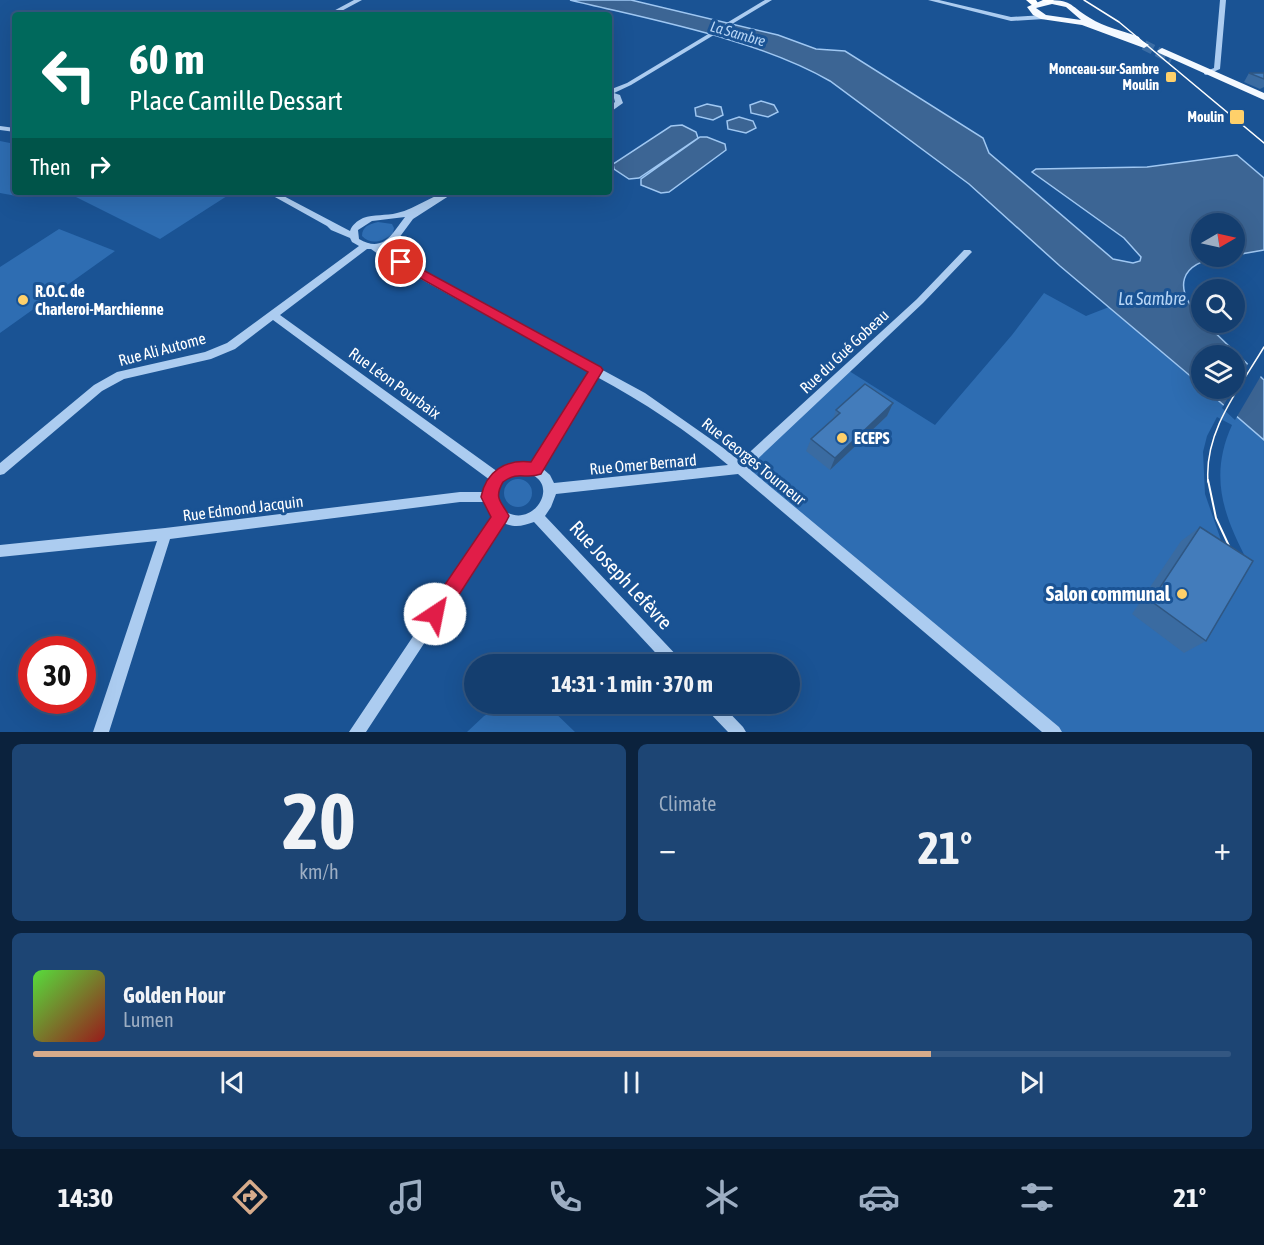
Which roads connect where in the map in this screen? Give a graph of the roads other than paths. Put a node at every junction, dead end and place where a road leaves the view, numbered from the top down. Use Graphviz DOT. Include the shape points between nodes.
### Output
graph roads {
  1 [pos="359,0"];
  2 [pos="769,0"];
  3 [pos="931,0"];
  4 [pos="1048,0"];
  5 [pos="1223,0"];
  6 [pos="1035,10"];
  7 [pos="335,12"];
  8 [pos="1078,13"];
  9 [pos="1065,20"];
  10 [pos="1162,51"];
  11 [pos="1172,59"];
  12 [pos="1208,73"];
  13 [pos="629,84"];
  14 [pos="612,91"];
  15 [pos="612,94"];
  16 [pos="617,97"];
  17 [pos="1264,97"];
  18 [pos="612,109"];
  19 [pos="276,195"];
  20 [pos="445,195"];
  21 [pos="424,206"];
  22 [pos="391,218"];
  23 [pos="361,223"];
  24 [pos="330,224"];
  25 [pos="401,226"];
  26 [pos="353,236"];
  27 [pos="391,241"];
  28 [pos="369,246"];
  29 [pos="967,252"];
  30 [pos="401,262"];
  31 [pos="273,315"];
  32 [pos="596,370"];
  33 [pos="739,469"];
  34 [pos="0,470"];
  35 [pos="535,470"];
  36 [pos="497,478"];
  37 [pos="550,489"];
  38 [pos="489,497"];
  39 [pos="536,515"];
  40 [pos="501,516"];
  41 [pos="165,534"];
  42 [pos="0,551"];
  43 [pos="666,654"];
  44 [pos="721,714"];
  45 [pos="101,732"];
  46 [pos="357,732"];
  47 [pos="738,732"];
  48 [pos="1054,732"];
  1 -- 7 [label="street"];
  2 -- 13 [label="street"];
  3 -- 6 [label="street" via="1003,18"];
  4 -- 6 [label="main road"];
  4 -- 8 [label="main road" via="1070,6"];
  5 -- 12 [label="street" via="1216,69"];
  6 -- 9 [label="main road"];
  8 -- 9 [label="main road" via="1076,18"];
  8 -- 9 [label="main road" via="1140,42"];
  10 -- 12 [label="main road"];
  11 -- 12 [label="main road"];
  12 -- 17 [label="main road"];
  13 -- 14 [label="street"];
  13 -- 16 [label="street"];
  15 -- 16 [label="street"];
  16 -- 18 [label="street" via="617,106"];
  19 -- 24 [label="street"];
  20 -- 21 [label="street"];
  21 -- 22 [label="street"];
  21 -- 25 [label="street"];
  22 -- 23 [label="street" via="377,217"];
  22 -- 25 [label="street"];
  23 -- 24 [label="street"];
  23 -- 26 [label="street"];
  24 -- 26 [label="street"];
  25 -- 27 [label="street" via="400,233"];
  26 -- 28 [label="street, Rue Georges Tourneur" via="359,244"];
  27 -- 28 [label="street"];
  27 -- 30 [label="street"];
  28 -- 30 [label="street, Rue Georges Tourneur"];
  28 -- 31 [label="street, Rue Ali Autome"];
  29 -- 33 [label="street, Rue du Gué Gobeau" via="920,301"];
  30 -- 32 [label="street, Rue Georges Tourneur"];
  31 -- 34 [label="street, Rue Ali Autome" via="231,346 207,356 121,375 98,388"];
  31 -- 36 [label="street, Rue Léon Pourbaix"];
  32 -- 33 [label="street, Rue Georges Tourneur" via="649,401"];
  32 -- 35 [label="street"];
  33 -- 37 [label="street, Rue Omer Bernard"];
  33 -- 48 [label="street, Rue Georges Tourneur"];
  35 -- 36 [label="street" via="518,467"];
  35 -- 37 [label="street" via="546,478"];
  36 -- 38 [label="street"];
  37 -- 39 [label="street" via="549,500"];
  38 -- 40 [label="street" via="493,509"];
  38 -- 41 [label="street, Rue Edmond Jacquin" via="460,497"];
  39 -- 40 [label="street" via="521,520"];
  39 -- 43 [label="street, Rue Joseph Lefèvre"];
  40 -- 46 [label="street"];
  41 -- 42 [label="street, Rue Edmond Jacquin"];
  41 -- 45 [label="street"];
  44 -- 47 [label="street"];
}
